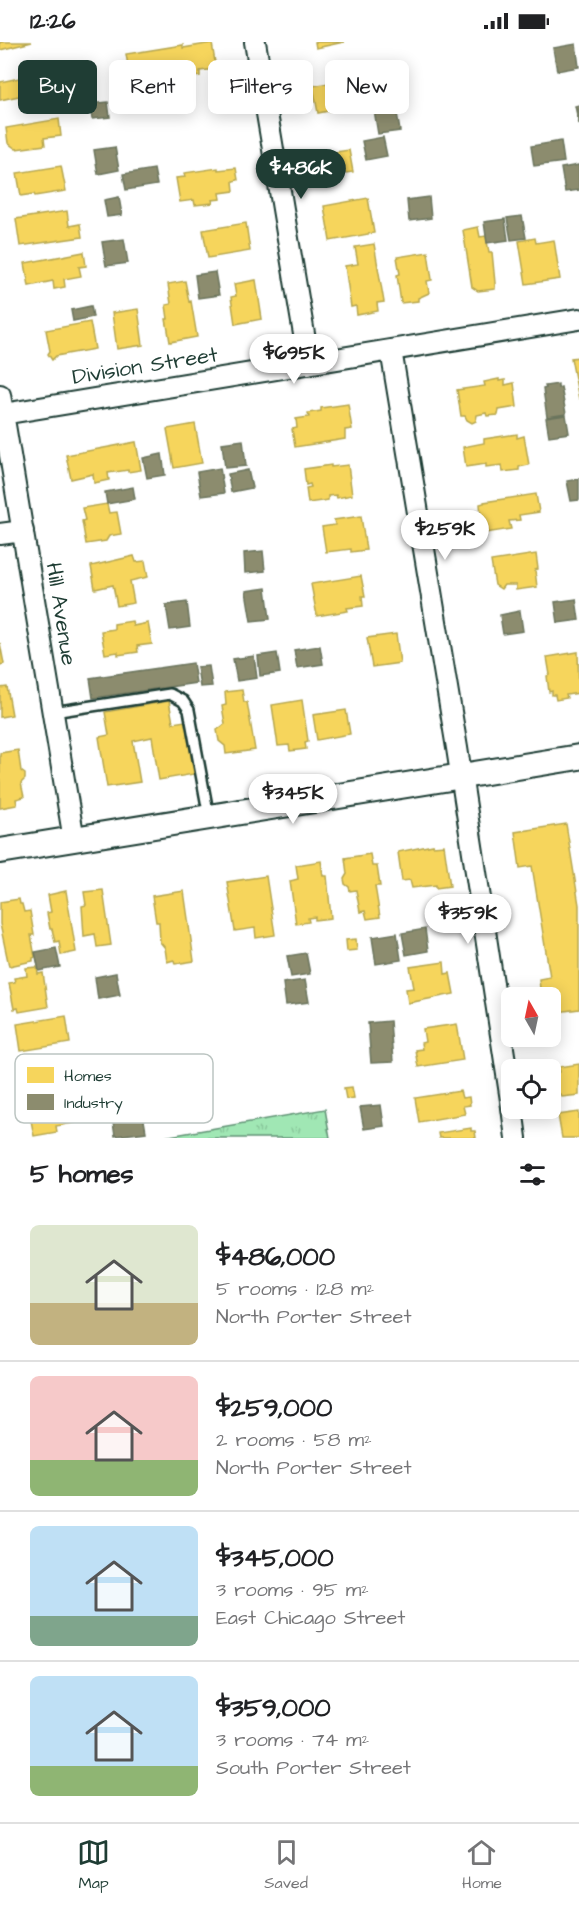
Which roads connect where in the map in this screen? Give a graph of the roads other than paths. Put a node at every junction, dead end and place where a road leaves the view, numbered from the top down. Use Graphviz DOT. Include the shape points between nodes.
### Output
graph roads {
  1 [pos="255,42"];
  2 [pos="579,319"];
  3 [pos="391,350"];
  4 [pos="309,364"];
  5 [pos="2,405"];
  6 [pos="23,531"];
  7 [pos="0,534"];
  8 [pos="53,712"];
  9 [pos="579,757"];
  10 [pos="461,777"];
  11 [pos="210,818"];
  12 [pos="74,840"];
  13 [pos="0,851"];
  14 [pos="504,1059"];
  15 [pos="513,1119"];
  16 [pos="516,1138"];
  1 -- 4 [label="street"];
  2 -- 3 [label="street, Division Street"];
  3 -- 4 [label="street, Division Street"];
  3 -- 10 [label="street"];
  4 -- 5 [label="street, Division Street"];
  5 -- 6 [label="street, Hill Avenue"];
  6 -- 7 [label="street"];
  6 -- 8 [label="street, Hill Avenue"];
  8 -- 11 [label="lane" via="170,694 183,701 189,710"];
  8 -- 12 [label="street, Hill Avenue"];
  9 -- 10 [label="street"];
  10 -- 11 [label="street"];
  10 -- 14 [label="street"];
  11 -- 12 [label="street"];
  12 -- 13 [label="street"];
  15 -- 16 [label="street"];
}
